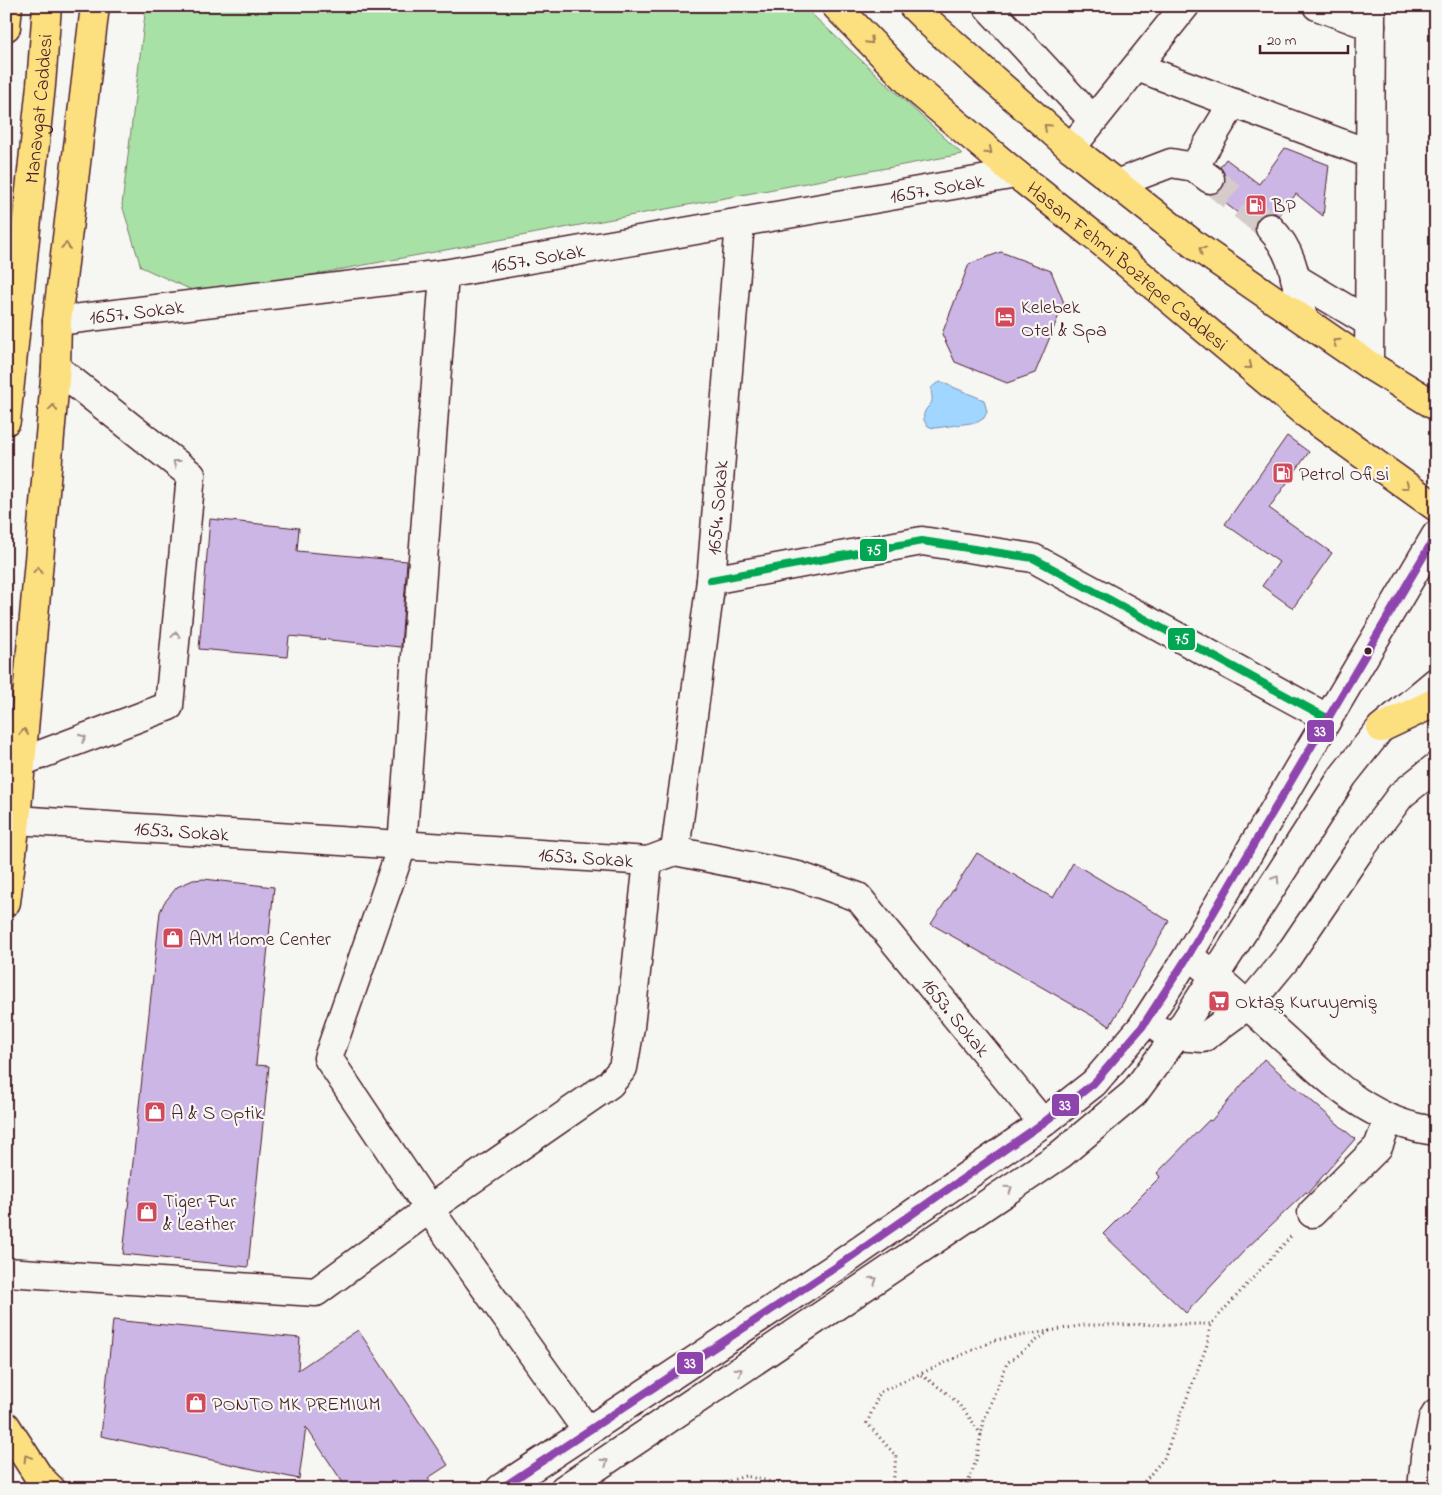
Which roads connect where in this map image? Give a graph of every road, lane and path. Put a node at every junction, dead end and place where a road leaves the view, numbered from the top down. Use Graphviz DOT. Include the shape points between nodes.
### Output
graph roads {
  1 [pos="8,6"];
  2 [pos="47,6"];
  3 [pos="95,6"];
  4 [pos="836,6"];
  5 [pos="913,6"];
  6 [pos="987,6"];
  7 [pos="1185,6"];
  8 [pos="1317,6"];
  9 [pos="1371,16"];
  10 [pos="6,27"];
  11 [pos="1137,67"];
  12 [pos="1233,103"];
  13 [pos="1093,120"];
  14 [pos="1071,148"];
  15 [pos="1370,154"];
  16 [pos="1016,174"];
  17 [pos="1116,184"];
  18 [pos="740,223"];
  19 [pos="1270,228"];
  20 [pos="444,274"];
  21 [pos="1295,278"];
  22 [pos="1302,319"];
  23 [pos="57,321"];
  24 [pos="1370,323"];
  25 [pos="1369,364"];
  26 [pos="56,368"];
  27 [pos="1406,388"];
  28 [pos="1436,393"];
  29 [pos="1436,406"];
  30 [pos="6,422"];
  31 [pos="1436,508"];
  32 [pos="1436,535"];
  33 [pos="710,580"];
  34 [pos="1436,682"];
  35 [pos="1436,702"];
  36 [pos="1327,718"];
  37 [pos="1381,728"];
  38 [pos="22,762"];
  39 [pos="1436,767"];
  40 [pos="16,820"];
  41 [pos="402,846"];
  42 [pos="675,851"];
  43 [pos="648,861"];
  44 [pos="6,902"];
  45 [pos="1188,956"];
  46 [pos="1215,977"];
  47 [pos="1248,1005"];
  48 [pos="1142,1027"];
  49 [pos="1176,1036"];
  50 [pos="1389,1118"];
  51 [pos="1044,1122"];
  52 [pos="1436,1131"];
  53 [pos="429,1209"];
  54 [pos="1312,1213"];
  55 [pos="6,1272"];
  56 [pos="1211,1324"];
  57 [pos="1050,1331"];
  58 [pos="921,1374"];
  59 [pos="1436,1414"];
  60 [pos="6,1426"];
  61 [pos="588,1432"];
  62 [pos="981,1435"];
  63 [pos="51,1489"];
  64 [pos="500,1489"];
  65 [pos="564,1489"];
  66 [pos="706,1489"];
  67 [pos="804,1489"];
  68 [pos="887,1489"];
  69 [pos="966,1489"];
  70 [pos="1138,1489"];
  71 [pos="1422,1489"];
  1 -- 10 [label="main road, Manavgat Caddesi"];
  2 -- 30 [label="main road, Manavgat Caddesi"];
  23 -- 3 [label="main road, one-way"];
  4 -- 16 [label="main road, Hasan Fehmi Boztepe Caddesi, one-way" via="917,90"];
  14 -- 5 [label="main road, one-way"];
  6 -- 13 [label="street"];
  7 -- 11 [label="street"];
  8 -- 9 [label="street"];
  9 -- 15 [label="street"];
  11 -- 12 [label="street"];
  11 -- 13 [label="street"];
  12 -- 15 [label="street"];
  12 -- 17 [label="street" via="1202,173 1172,163"];
  13 -- 14 [label="street"];
  14 -- 17 [label="main road"];
  15 -- 24 [label="street"];
  16 -- 18 [label="street, 1657. Sokak"];
  16 -- 31 [label="main road, Hasan Fehmi Boztepe Caddesi, one-way" via="1305,413"];
  22 -- 17 [label="main road, one-way" via="1196,246"];
  18 -- 20 [label="street, 1657. Sokak"];
  18 -- 33 [label="street, 1654. Sokak"];
  19 -- 21 [label="street" via="1282,241"];
  20 -- 23 [label="street, 1657. Sokak"];
  20 -- 41 [label="street"];
  21 -- 22 [label="street"];
  21 -- 24 [label="street"];
  25 -- 22 [label="main road, one-way"];
  23 -- 26 [label="main road"];
  24 -- 25 [label="street"];
  25 -- 27 [label="main road"];
  38 -- 26 [label="main road, one-way"];
  38 -- 26 [label="street, one-way" via="169,706 191,475"];
  27 -- 28 [label="main road"];
  27 -- 29 [label="main road"];
  32 -- 36 [label="street"];
  33 -- 36 [label="street" via="922,541 1033,558"];
  33 -- 42 [label="street, 1654. Sokak"];
  34 -- 37 [label="street"];
  35 -- 37 [label="main road"];
  36 -- 45 [label="street"];
  46 -- 37 [label="street, one-way" via="1342,776"];
  38 -- 40 [label="main road"];
  39 -- 47 [label="street" via="1402,795 1362,846 1286,959"];
  40 -- 41 [label="street, 1653. Sokak"];
  40 -- 44 [label="main road"];
  41 -- 43 [label="street, 1653. Sokak"];
  41 -- 53 [label="street" via="328,1058"];
  42 -- 43 [label="street, 1653. Sokak"];
  42 -- 51 [label="street, 1653. Sokak" via="798,876 858,897"];
  43 -- 53 [label="street" via="623,1068 610,1084"];
  45 -- 46 [label="street"];
  45 -- 48 [label="street"];
  46 -- 47 [label="street"];
  46 -- 49 [label="street"];
  47 -- 49 [label="street" via="1204,1038"];
  47 -- 50 [label="street" via="1340,1090 1375,1113"];
  48 -- 49 [label="street"];
  48 -- 51 [label="street" via="1094,1084"];
  65 -- 49 [label="street, one-way" via="1060,1155 1134,1093"];
  50 -- 52 [label="street"];
  50 -- 54 [label="street" via="1378,1146"];
  51 -- 61 [label="street" via="839,1265"];
  53 -- 55 [label="street" via="316,1292"];
  53 -- 61 [label="street"];
  54 -- 56 [label="path"];
  56 -- 57 [label="path" via="1085,1325"];
  56 -- 70 [label="path" via="1164,1458"];
  57 -- 58 [label="path" via="995,1340"];
  57 -- 62 [label="path" via="1007,1363"];
  58 -- 62 [label="path" via="946,1391 968,1414"];
  58 -- 68 [label="path" via="880,1392 866,1423 896,1456 892,1486"];
  59 -- 71 [label="street" via="1425,1458"];
  63 -- 60 [label="main road, one-way" via="38,1477"];
  61 -- 64 [label="street"];
  62 -- 69 [label="path"];
  66 -- 67 [label="path" via="745,1476"];
}
